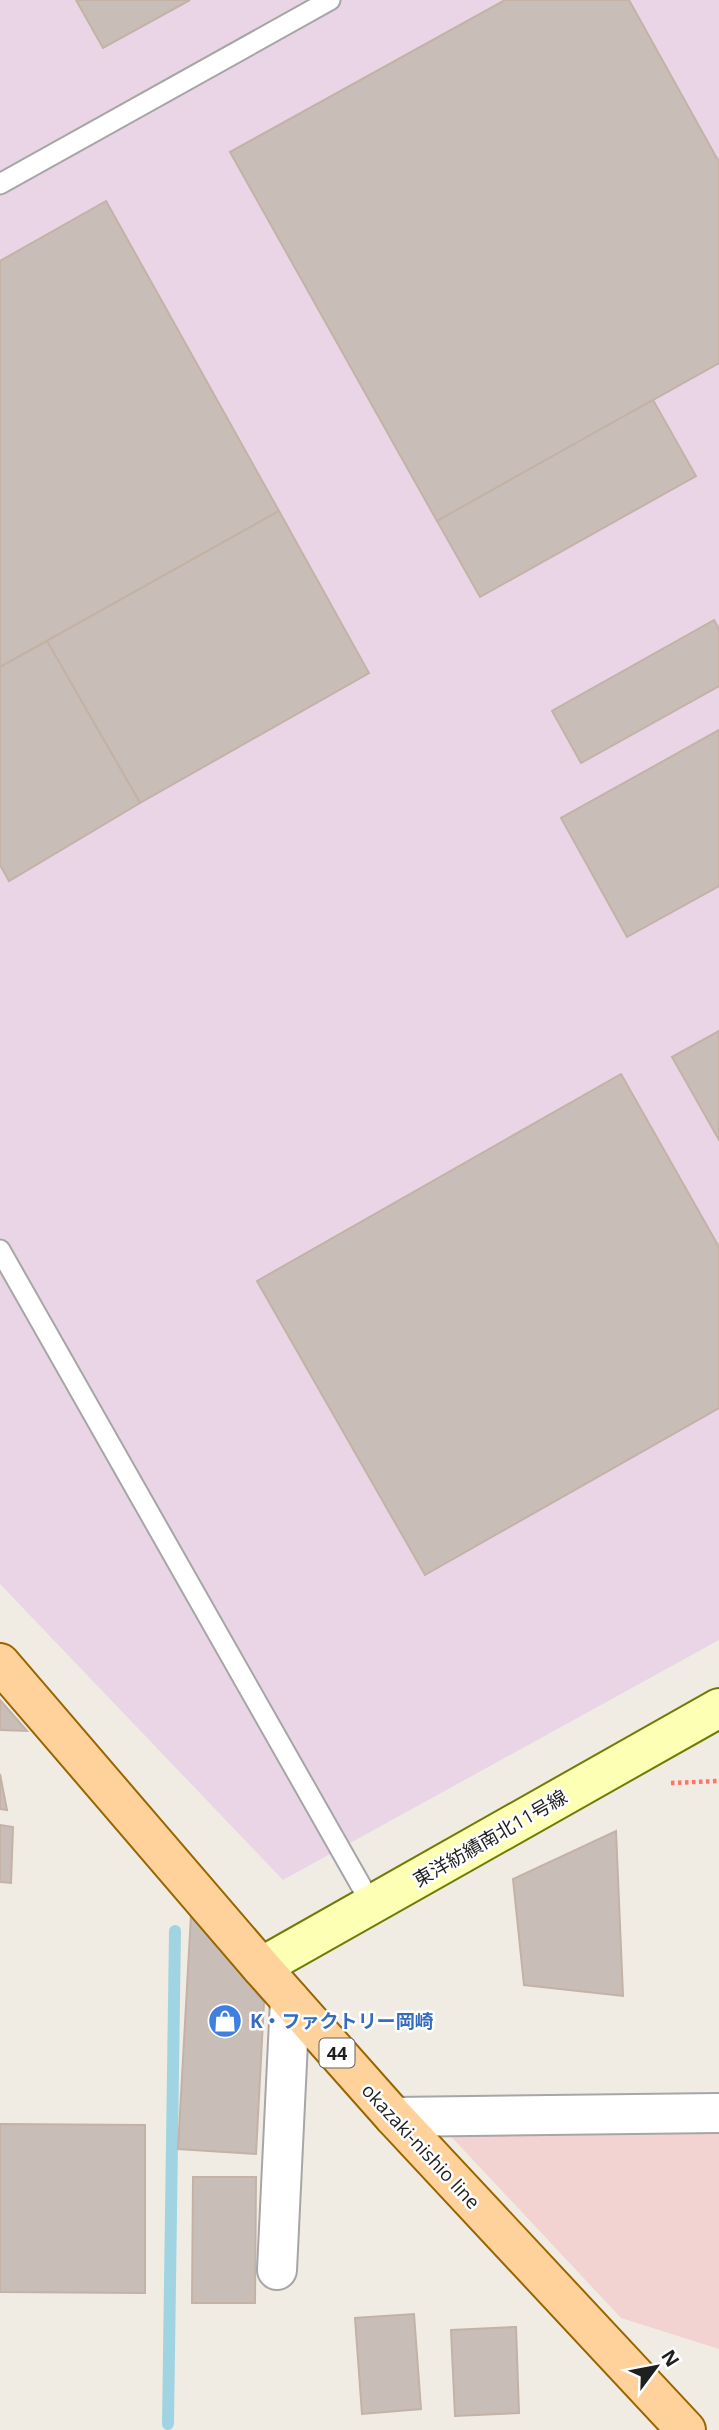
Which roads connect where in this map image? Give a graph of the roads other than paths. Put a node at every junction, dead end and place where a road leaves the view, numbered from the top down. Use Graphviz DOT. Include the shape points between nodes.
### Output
graph roads {
  1 [pos="330,0"];
  2 [pos="0,184"];
  3 [pos="0,1250"];
  4 [pos="0,1663"];
  5 [pos="719,1708"];
  6 [pos="372,1905"];
  7 [pos="261,1967"];
  8 [pos="290,2000"];
  9 [pos="719,2112"];
  10 [pos="394,2117"];
  11 [pos="277,2270"];
  12 [pos="686,2430"];
  1 -- 2 [label="lane"];
  3 -- 6 [label="lane"];
  4 -- 7 [label="main road, okazaki-nishio line / 44"];
  5 -- 6 [label="street, 東洋紡績南北11号線"];
  6 -- 7 [label="street, 東洋紡績南北11号線"];
  7 -- 8 [label="main road, okazaki-nishio line / 44"];
  8 -- 10 [label="main road, okazaki-nishio line / 44"];
  8 -- 11 [label="street"];
  9 -- 10 [label="street"];
  10 -- 12 [label="main road, okazaki-nishio line / 44"];
}
